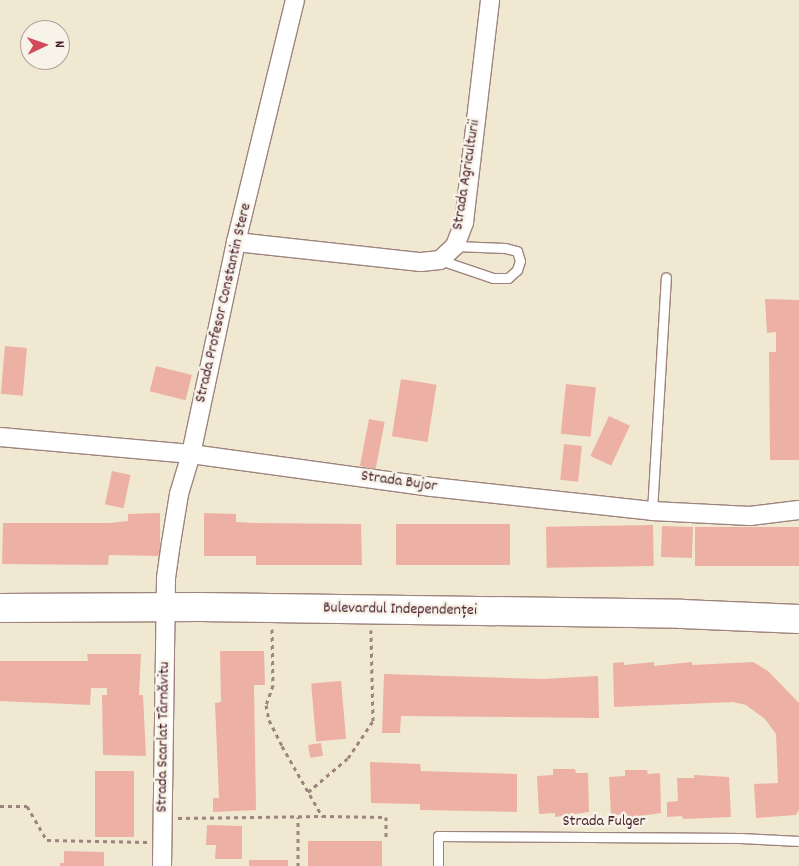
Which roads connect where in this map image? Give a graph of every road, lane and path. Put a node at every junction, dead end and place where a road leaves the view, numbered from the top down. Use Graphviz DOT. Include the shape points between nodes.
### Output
graph roads {
  1 [pos="295,0"];
  2 [pos="490,0"];
  3 [pos="236,242"];
  4 [pos="455,246"];
  5 [pos="440,260"];
  6 [pos="666,277"];
  7 [pos="0,437"];
  8 [pos="190,454"];
  9 [pos="799,510"];
  10 [pos="652,511"];
  11 [pos="165,607"];
  12 [pos="0,608"];
  13 [pos="272,608"];
  14 [pos="371,610"];
  15 [pos="799,619"];
  16 [pos="308,792"];
  17 [pos="0,806"];
  18 [pos="322,816"];
  19 [pos="298,817"];
  20 [pos="162,818"];
  21 [pos="386,837"];
  22 [pos="799,841"];
  23 [pos="162,842"];
  24 [pos="162,866"];
  25 [pos="298,866"];
  26 [pos="438,866"];
  1 -- 3 [label="street, Strada Profesor Constantin Stere"];
  2 -- 4 [label="street, Strada Agriculturii" via="464,222"];
  3 -- 5 [label="street" via="421,262"];
  3 -- 8 [label="street, Strada Profesor Constantin Stere"];
  4 -- 5 [label="street, Strada Agriculturii"];
  4 -- 5 [label="lane" via="505,248 517,251 520,261 517,270 508,278 493,278"];
  6 -- 10 [label="lane"];
  7 -- 8 [label="street, Strada Bujor"];
  8 -- 10 [label="street, Strada Bujor"];
  8 -- 11 [label="street, Strada Profesor Constantin Stere" via="179,494 166,578"];
  9 -- 10 [label="street, Strada Bujor" via="750,516"];
  11 -- 12 [label="main road, Bulevardul Independenței"];
  11 -- 13 [label="main road, Bulevardul Independenței"];
  11 -- 20 [label="street, Strada Scarlat Târnăvitu"];
  13 -- 14 [label="main road, Bulevardul Independenței"];
  13 -- 16 [label="path" via="273,685 266,705 282,746"];
  14 -- 15 [label="main road, Bulevardul Independenței" via="682,614"];
  14 -- 16 [label="path" via="374,721 348,758"];
  16 -- 18 [label="path"];
  17 -- 23 [label="path" via="27,806 47,840"];
  18 -- 19 [label="path"];
  18 -- 21 [label="path" via="386,817"];
  19 -- 20 [label="path"];
  19 -- 25 [label="path"];
  20 -- 23 [label="street, Strada Scarlat Târnăvitu"];
  22 -- 26 [label="lane, Strada Fulger" via="438,836"];
  23 -- 24 [label="street, Strada Scarlat Târnăvitu"];
}
